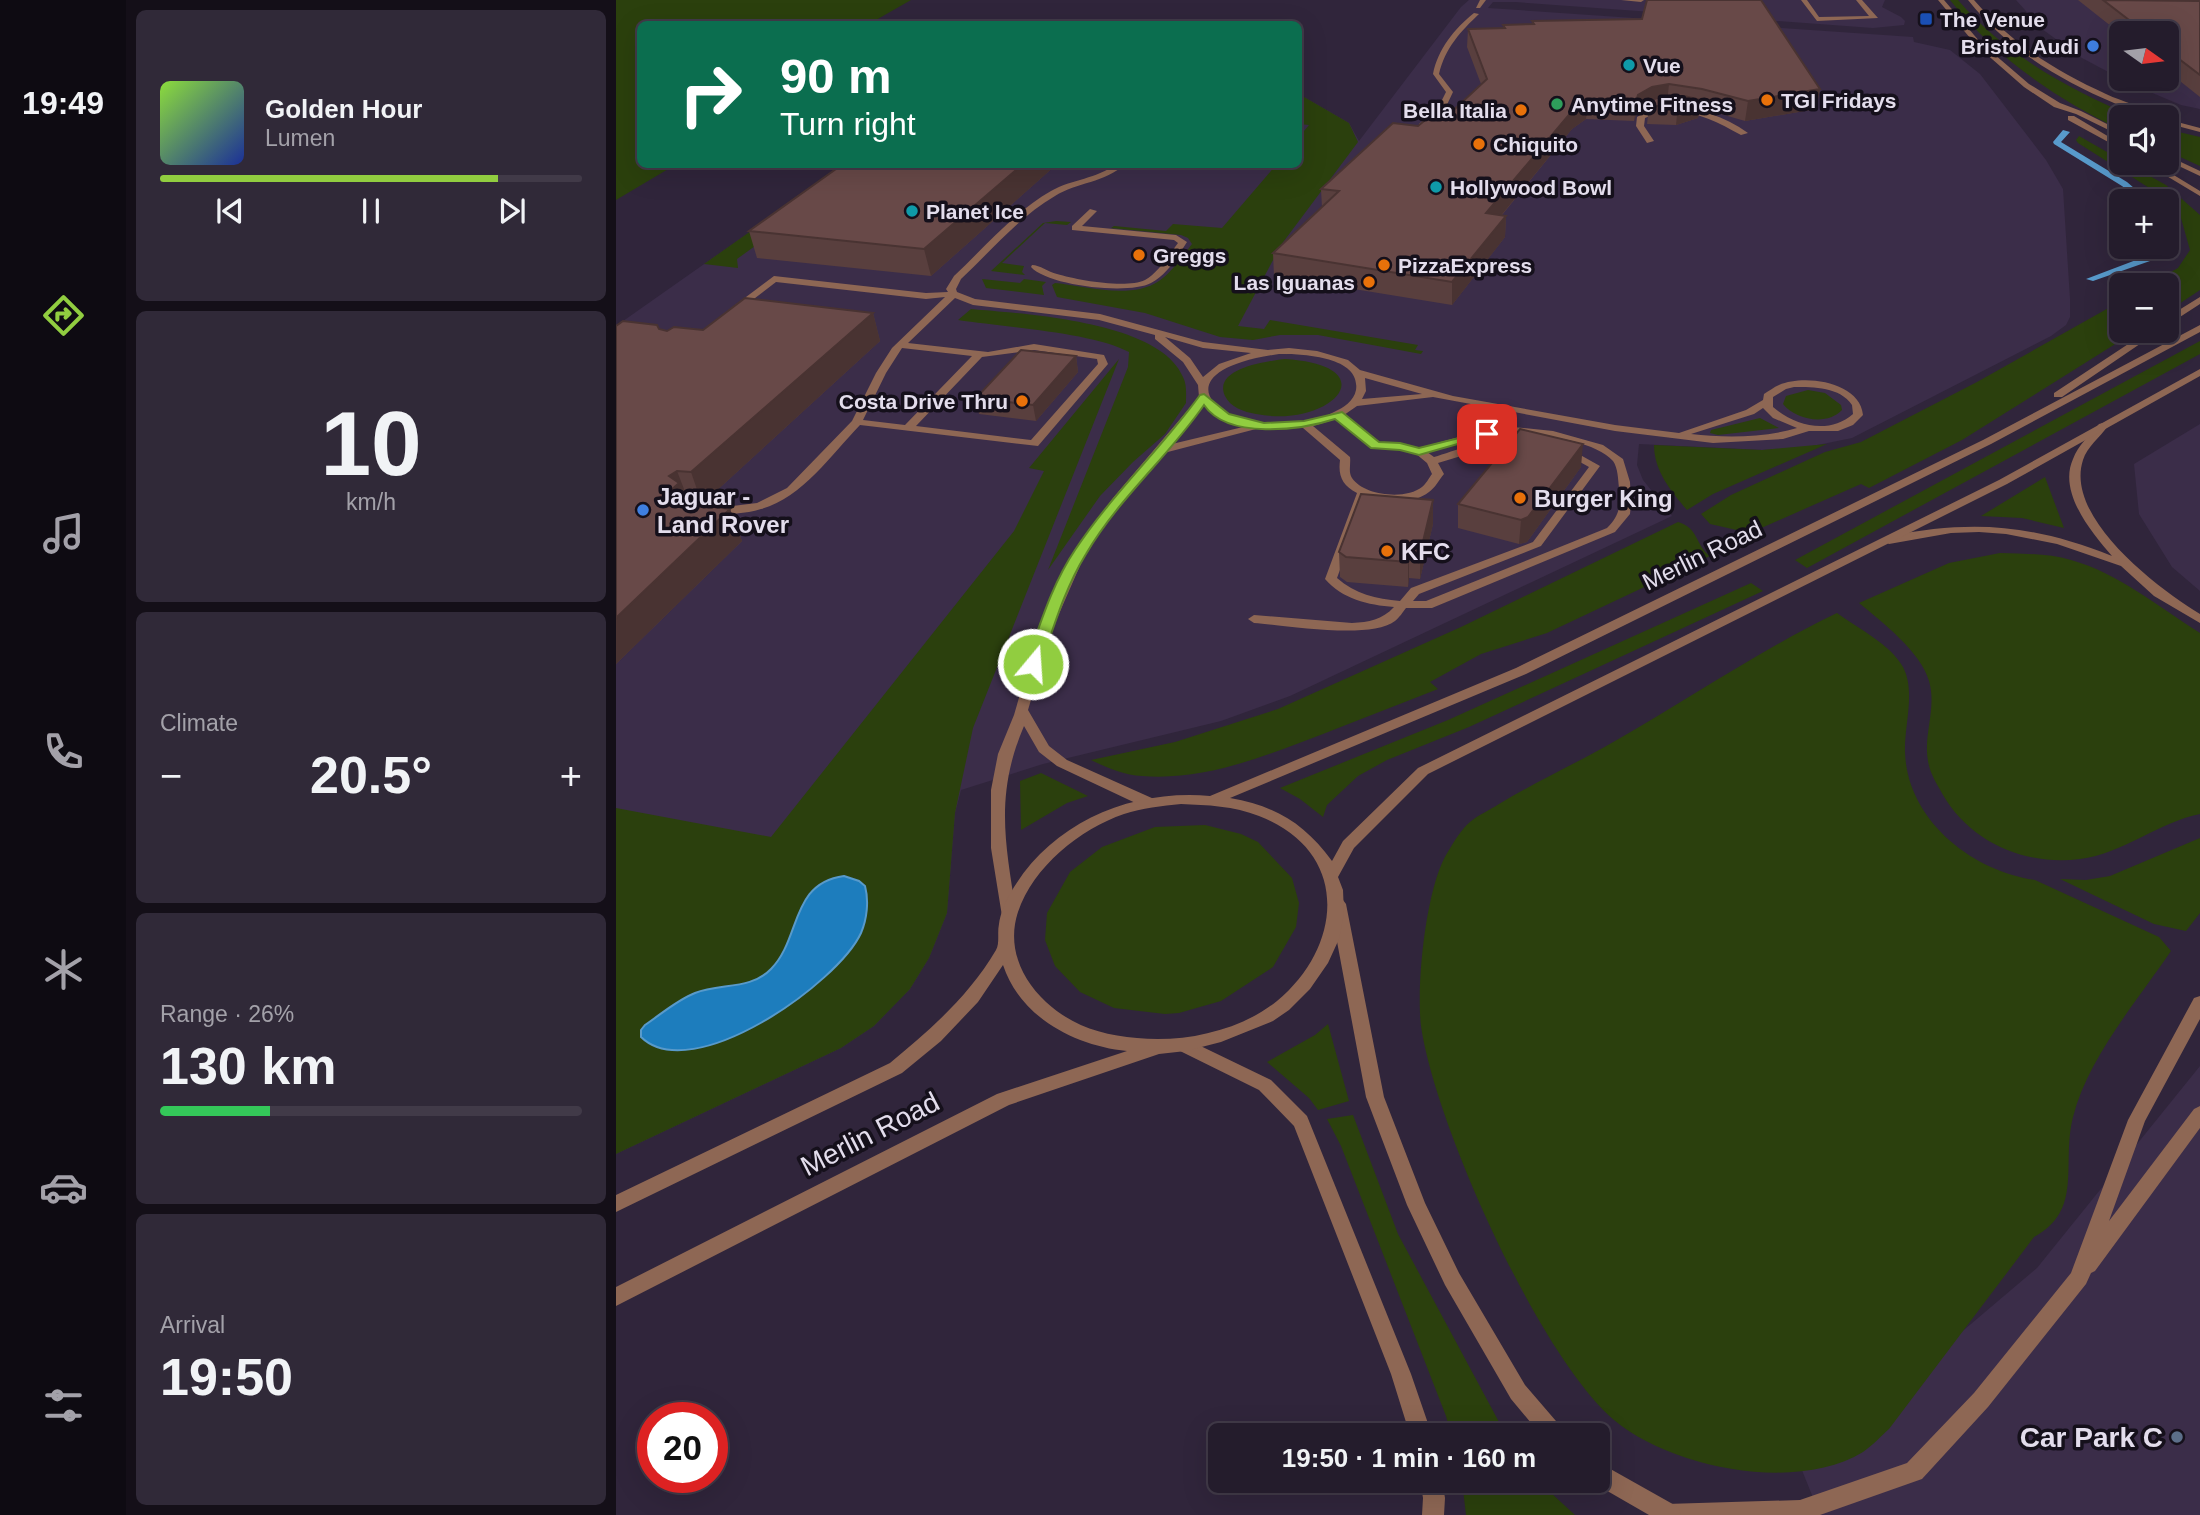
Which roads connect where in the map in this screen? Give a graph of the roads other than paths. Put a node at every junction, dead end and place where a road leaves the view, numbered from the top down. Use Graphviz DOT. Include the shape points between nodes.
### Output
graph roads {
  1 [pos="1483,0"];
  2 [pos="1624,0"];
  3 [pos="1641,0"];
  4 [pos="1804,0"];
  5 [pos="1859,0"];
  6 [pos="1941,0"];
  7 [pos="1971,0"];
  8 [pos="2127,105"];
  9 [pos="2057,106"];
  10 [pos="2179,124"];
  11 [pos="1422,127"];
  12 [pos="2109,128"];
  13 [pos="2200,130"];
  14 [pos="1744,133"];
  15 [pos="1650,141"];
  16 [pos="2109,141"];
  17 [pos="2179,164"];
  18 [pos="1117,168"];
  19 [pos="2200,174"];
  20 [pos="2168,175"];
  21 [pos="2200,194"];
  22 [pos="1093,211"];
  23 [pos="1035,267"];
  24 [pos="954,294"];
  25 [pos="2200,300"];
  26 [pos="2179,314"];
  27 [pos="724,317"];
  28 [pos="2200,328"];
  29 [pos="1154,334"];
  30 [pos="2136,343"];
  31 [pos="900,345"];
  32 [pos="1266,352"];
  33 [pos="979,355"];
  34 [pos="1356,372"];
  35 [pos="2200,372"];
  36 [pos="1204,392"];
  37 [pos="1437,395"];
  38 [pos="1766,402"];
  39 [pos="1354,403"];
  40 [pos="1337,415"];
  41 [pos="857,422"];
  42 [pos="1305,425"];
  43 [pos="1264,426"];
  44 [pos="2103,426"];
  45 [pos="908,428"];
  46 [pos="1809,428"];
  47 [pos="1680,435"];
  48 [pos="1987,442"];
  49 [pos="1162,451"];
  50 [pos="1419,452"];
  51 [pos="1432,461"];
  52 [pos="1363,491"];
  53 [pos="701,509"];
  54 [pos="1889,540"];
  55 [pos="2128,566"];
  56 [pos="1404,605"];
  57 [pos="1254,619"];
  58 [pos="2200,619"];
  59 [pos="1022,711"];
  60 [pos="1213,800"];
  61 [pos="1149,803"];
  62 [pos="1332,875"];
  63 [pos="1338,899"];
  64 [pos="1009,912"];
  65 [pos="1006,948"];
  66 [pos="2200,1003"];
  67 [pos="1184,1045"];
  68 [pos="1160,1047"];
  69 [pos="2200,1114"];
  70 [pos="616,1204"];
  71 [pos="2079,1278"];
  72 [pos="616,1297"];
  73 [pos="1417,1423"];
  74 [pos="1545,1423"];
  75 [pos="1610,1480"];
  76 [pos="1433,1493"];
  77 [pos="1433,1515"];
  78 [pos="1668,1515"];
  1 -- 11 [label="street" via="1438,59 1436,74 1450,93"];
  2 -- 3 [label="street"];
  4 -- 5 [label="street" via="1817,19 1875,18"];
  6 -- 9 [label="street" via="1996,59"];
  7 -- 8 [label="street" via="1988,21 2037,60"];
  9 -- 12 [label="street"];
  9 -- 16 [label="street"];
  10 -- 13 [label="street"];
  14 -- 15 [label="street" via="1701,112 1658,110 1641,117 1640,126"];
  17 -- 19 [label="street"];
  18 -- 24 [label="street" via="1047,198 957,278 951,289"];
  20 -- 21 [label="street"];
  22 -- 23 [label="street" via="1076,227 1183,242 1149,281 1138,285 1080,282 1040,273"];
  24 -- 27 [label="street" via="926,296 774,279"];
  24 -- 29 [label="street" via="973,302 1100,317"];
  24 -- 31 [label="street"];
  25 -- 26 [label="street"];
  28 -- 48 [label="street, Merlin Road"];
  29 -- 32 [label="street" via="1218,348"];
  29 -- 36 [label="street" via="1187,360"];
  30 -- 48 [label="street"];
  31 -- 33 [label="street"];
  31 -- 41 [label="street"];
  32 -- 34 [label="street" via="1325,355"];
  32 -- 36 [label="street" via="1221,366 1211,374"];
  33 -- 45 [label="street"];
  33 -- 45 [label="street" via="1034,347 1092,354 1103,360 1034,444"];
  34 -- 37 [label="street"];
  34 -- 39 [label="street" via="1362,382"];
  35 -- 44 [label="street"];
  36 -- 43 [label="street" via="1211,408 1225,417"];
  36 -- 49 [label="street"];
  37 -- 39 [label="street"];
  37 -- 47 [label="street" via="1615,428"];
  38 -- 46 [label="street" via="1774,415"];
  38 -- 46 [label="street" via="1772,391 1808,384 1847,394 1859,408 1854,421 1845,425"];
  38 -- 47 [label="street" via="1737,417"];
  39 -- 40 [label="street"];
  40 -- 42 [label="street"];
  40 -- 50 [label="street" via="1376,446"];
  41 -- 45 [label="street"];
  41 -- 53 [label="street" via="782,496 741,510"];
  42 -- 43 [label="street"];
  42 -- 52 [label="street" via="1346,459 1345,479"];
  43 -- 49 [label="street"];
  44 -- 54 [label="street"];
  44 -- 55 [label="street" via="2078,460 2074,481 2089,517"];
  46 -- 47 [label="street" via="1783,436 1724,439"];
  48 -- 60 [label="street, Merlin Road" via="1521,671"];
  49 -- 59 [label="street" via="1080,552 1040,641"];
  50 -- 51 [label="street"];
  50 -- 56 [label="street" via="1511,430 1571,438 1598,447 1619,461 1626,510 1623,520 1611,530 1428,605"];
  51 -- 52 [label="street" via="1438,474 1424,491 1403,497"];
  51 -- 56 [label="street" via="1504,440 1565,450 1595,466 1537,544 1415,591"];
  52 -- 56 [label="street" via="1331,579 1342,591"];
  54 -- 55 [label="street" via="1978,527 2017,531 2072,543"];
  54 -- 62 [label="street" via="1423,771 1348,845"];
  55 -- 58 [label="street"];
  56 -- 57 [label="street" via="1390,619 1369,626"];
  59 -- 61 [label="street" via="1044,749 1062,763"];
  59 -- 64 [label="street" via="1005,755 996,829"];
  60 -- 61 [label="street"];
  60 -- 62 [label="street" via="1252,808 1287,824 1314,846"];
  61 -- 64 [label="street" via="1102,817 1060,842 1028,874"];
  62 -- 63 [label="street"];
  63 -- 67 [label="street" via="1334,937 1315,974 1282,1006 1236,1031"];
  63 -- 74 [label="street" via="1375,1097 1416,1205 1452,1279 1518,1392"];
  64 -- 65 [label="street"];
  65 -- 68 [label="street" via="1020,988 1053,1021 1101,1042"];
  65 -- 70 [label="street, Merlin Road" via="972,997 896,1068"];
  66 -- 71 [label="street" via="2137,1120"];
  67 -- 68 [label="street"];
  67 -- 73 [label="street" via="1265,1085 1301,1121"];
  68 -- 72 [label="street, Merlin Road" via="1003,1099"];
  69 -- 71 [label="street"];
  71 -- 78 [label="street" via="1981,1400 1914,1471 1800,1511"];
  75 -- 78 [label="street"];
  76 -- 77 [label="street"];
}
